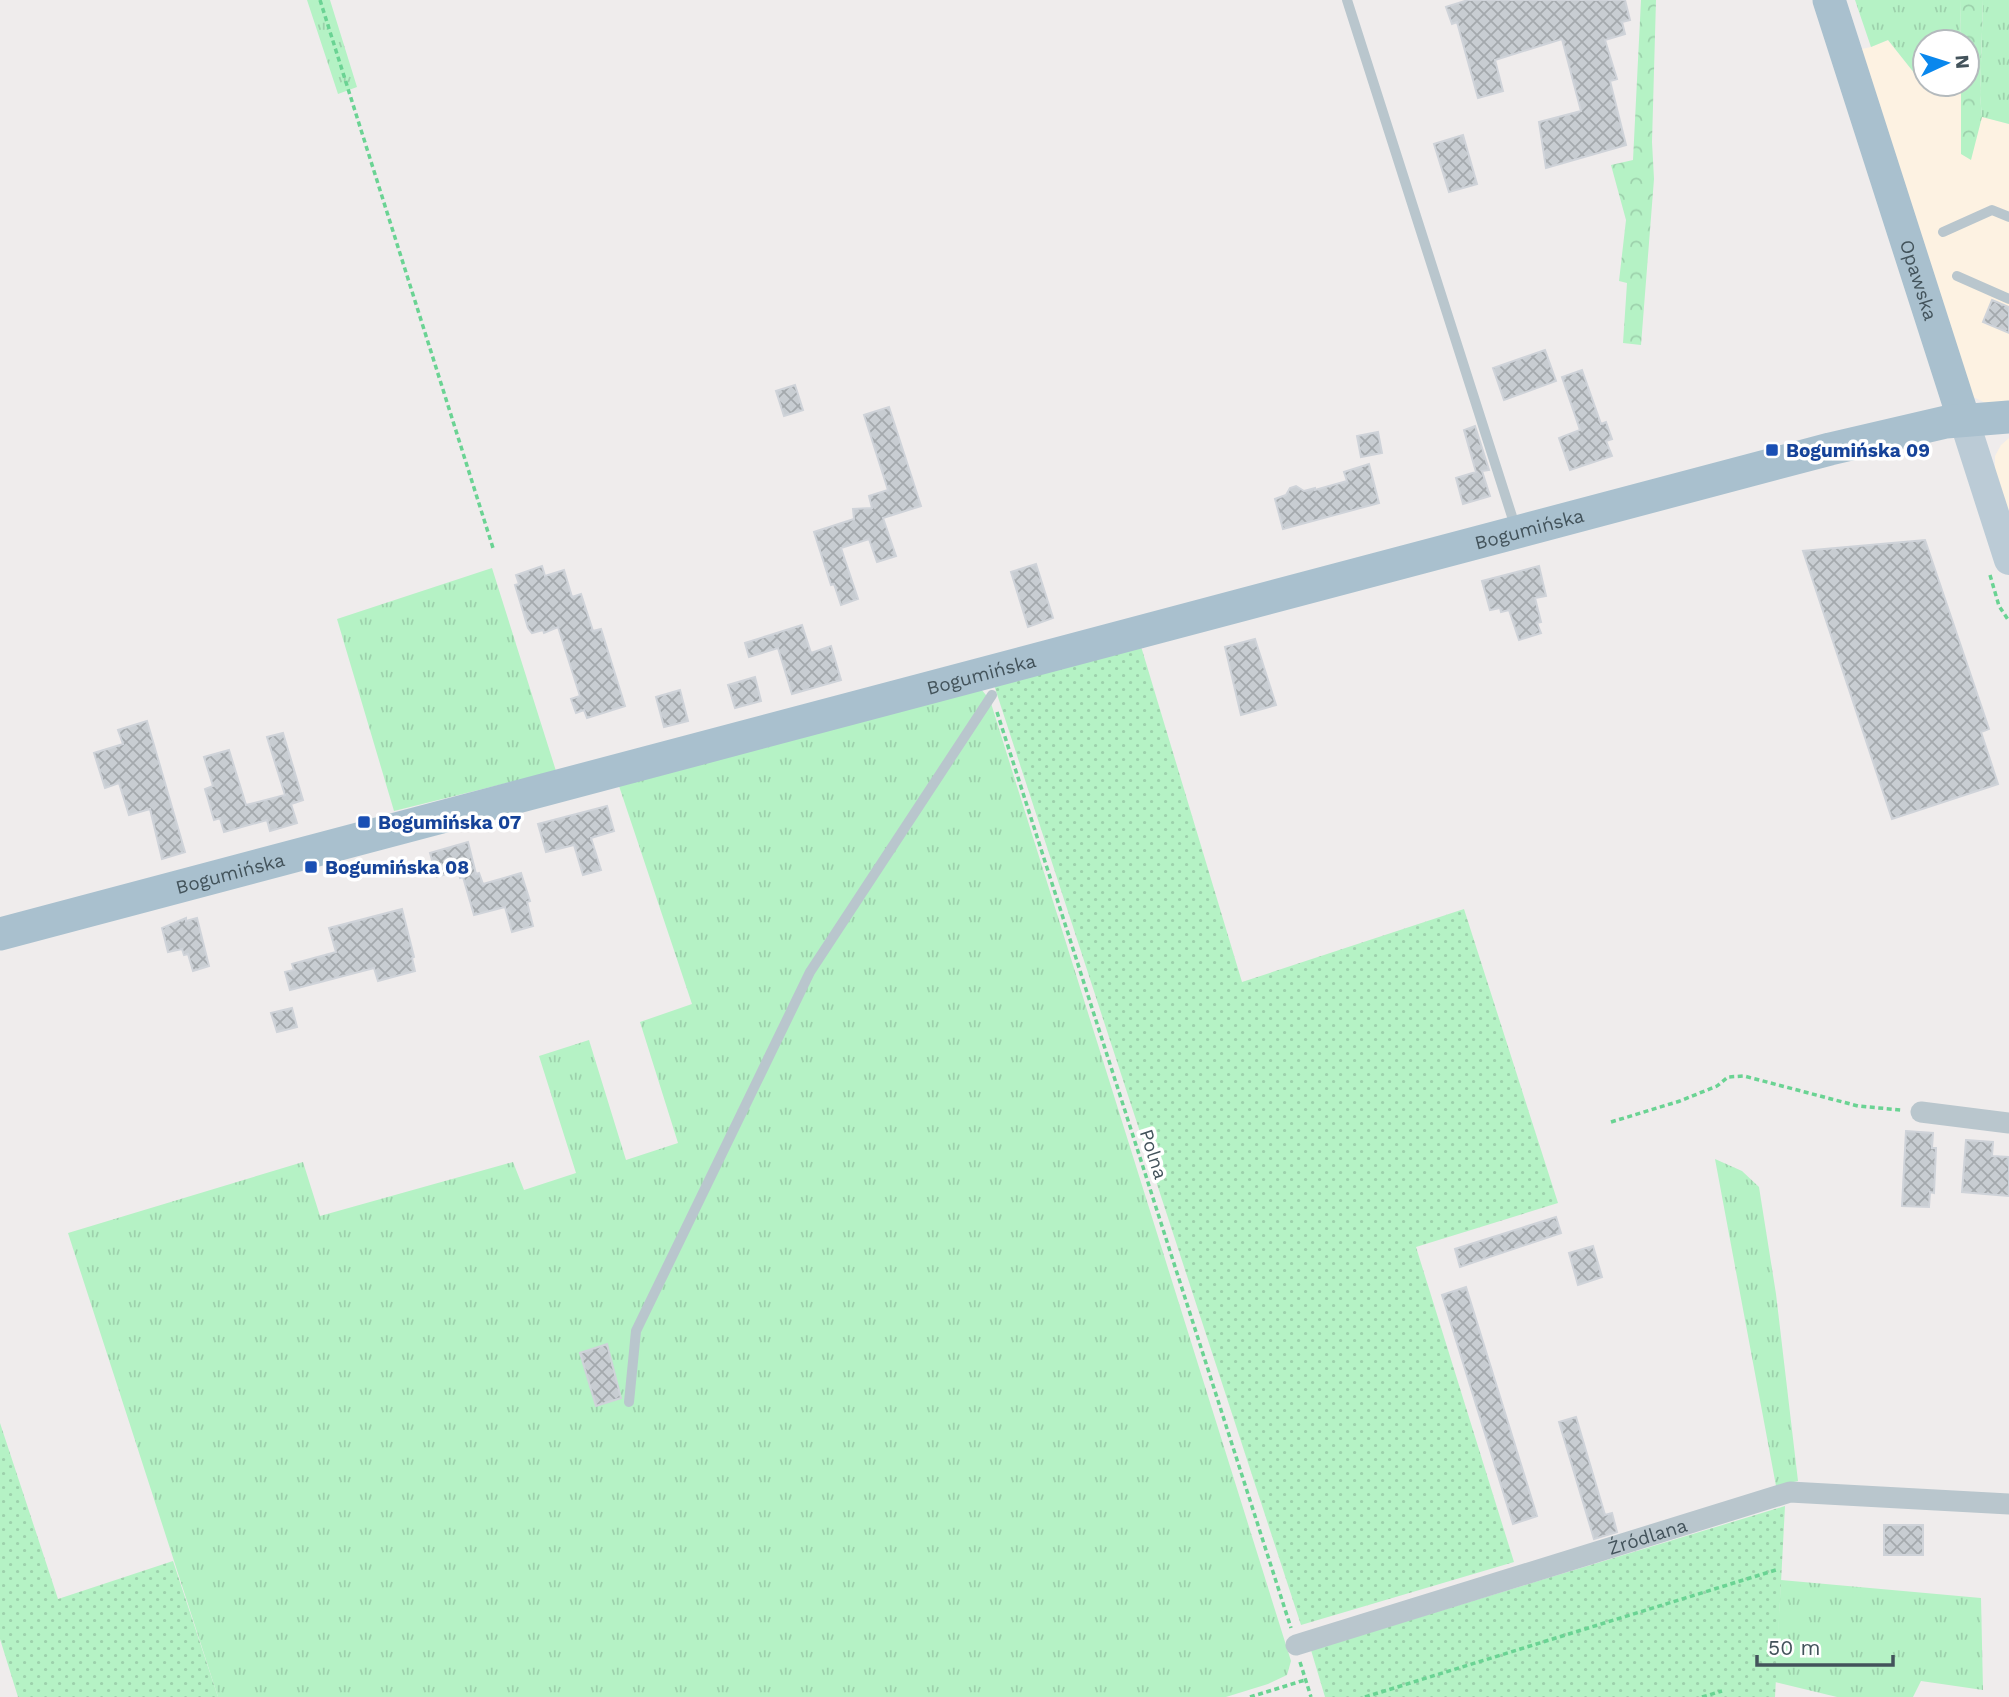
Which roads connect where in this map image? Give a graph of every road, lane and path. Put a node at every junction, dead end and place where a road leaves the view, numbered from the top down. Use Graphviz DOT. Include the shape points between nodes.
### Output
graph roads {
  1 [pos="320,0"];
  2 [pos="1347,0"];
  3 [pos="1829,0"];
  4 [pos="2009,218"];
  5 [pos="1943,232"];
  6 [pos="1957,276"];
  7 [pos="2009,299"];
  8 [pos="2009,417"];
  9 [pos="1964,420"];
  10 [pos="1517,532"];
  11 [pos="2006,542"];
  12 [pos="493,548"];
  13 [pos="992,695"];
  14 [pos="0,934"];
  15 [pos="1921,1112"];
  16 [pos="1611,1122"];
  17 [pos="2009,1123"];
  18 [pos="629,1402"];
  19 [pos="2009,1504"];
  20 [pos="1779,1569"];
  21 [pos="1296,1644"];
  22 [pos="1722,1691"];
  23 [pos="1250,1697"];
  24 [pos="1311,1697"];
  25 [pos="1365,1697"];
  26 [pos="1702,1697"];
  1 -- 12 [label="path"];
  2 -- 10 [label="lane"];
  3 -- 9 [label="main road, Opawska"];
  4 -- 5 [label="lane" via="1992,211"];
  6 -- 7 [label="lane"];
  8 -- 9 [label="main road, Bogumińska"];
  9 -- 10 [label="main road, Bogumińska" via="1830,449"];
  9 -- 11 [label="main road, Opawska"];
  10 -- 14 [label="main road, Bogumińska"];
  13 -- 18 [label="lane" via="810,972 636,1331"];
  13 -- 21 [label="path, Polna"];
  15 -- 16 [label="path" via="1858,1106 1744,1076 1728,1077 1680,1101"];
  15 -- 17 [label="street"];
  19 -- 21 [label="street, Źródlana" via="1790,1492"];
  20 -- 25 [label="path"];
  22 -- 26 [label="path"];
  23 -- 24 [label="path" via="1305,1679"];
}
